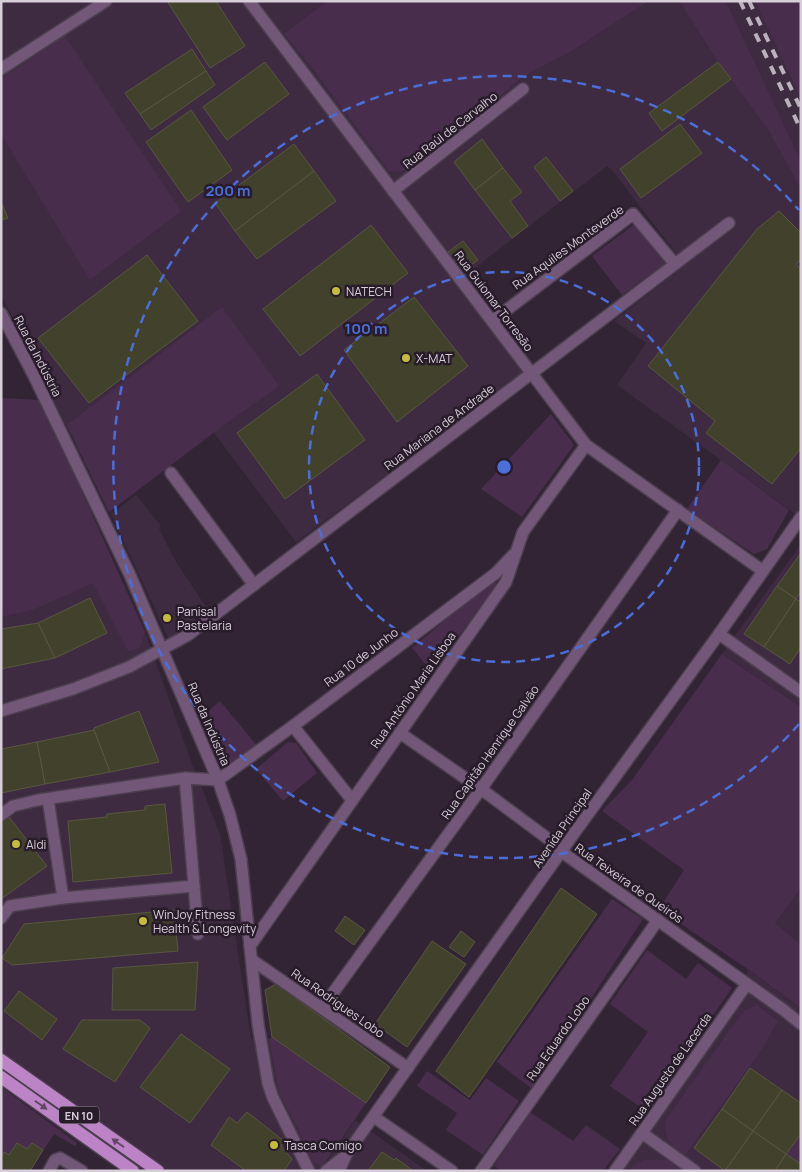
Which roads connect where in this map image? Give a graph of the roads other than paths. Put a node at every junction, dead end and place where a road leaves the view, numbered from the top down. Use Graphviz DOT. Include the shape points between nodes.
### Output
graph roads {
  1 [pos="106,1"];
  2 [pos="249,1"];
  3 [pos="1,69"];
  4 [pos="523,89"];
  5 [pos="393,191"];
  6 [pos="729,223"];
  7 [pos="675,264"];
  8 [pos="1,313"];
  9 [pos="492,321"];
  10 [pos="532,374"];
  11 [pos="586,445"];
  12 [pos="171,473"];
  13 [pos="678,510"];
  14 [pos="801,517"];
  15 [pos="516,552"];
  16 [pos="763,571"];
  17 [pos="254,585"];
  18 [pos="719,634"];
  19 [pos="162,648"];
  20 [pos="801,692"];
  21 [pos="1,710"];
  22 [pos="293,726"];
  23 [pos="400,732"];
  24 [pos="185,778"];
  25 [pos="218,780"];
  26 [pos="481,789"];
  27 [pos="48,800"];
  28 [pos="352,800"];
  29 [pos="1,815"];
  30 [pos="562,852"];
  31 [pos="194,886"];
  32 [pos="63,898"];
  33 [pos="1,918"];
  34 [pos="658,920"];
  35 [pos="198,934"];
  36 [pos="250,946"];
  37 [pos="252,960"];
  38 [pos="747,984"];
  39 [pos="322,1008"];
  40 [pos="801,1024"];
  41 [pos="1,1060"];
  42 [pos="408,1068"];
  43 [pos="1,1077"];
  44 [pos="374,1117"];
  45 [pos="642,1133"];
  46 [pos="346,1155"];
  47 [pos="49,1171"];
  48 [pos="82,1171"];
  49 [pos="133,1171"];
  50 [pos="158,1171"];
  51 [pos="309,1171"];
  52 [pos="326,1171"];
  53 [pos="339,1171"];
  54 [pos="452,1171"];
  55 [pos="481,1171"];
  56 [pos="616,1171"];
  57 [pos="695,1171"];
  1 -- 3 [label="street"];
  2 -- 5 [label="street, Rua Guiomar Torresão"];
  4 -- 5 [label="street, Rua Raúl de Carvalho"];
  5 -- 9 [label="street, Rua Guiomar Torresão"];
  6 -- 7 [label="street, Rua Mariana de Andrade"];
  7 -- 9 [label="street, Rua Aquiles Monteverde" via="633,214"];
  7 -- 10 [label="street, Rua Mariana de Andrade"];
  8 -- 19 [label="street, Rua da Indústria" via="126,566"];
  9 -- 10 [label="street, Rua Guiomar Torresão"];
  10 -- 11 [label="street, Rua Guiomar Torresão"];
  10 -- 17 [label="street, Rua Mariana de Andrade"];
  11 -- 13 [label="street, Rua Guiomar Torresão"];
  11 -- 15 [label="street, Rua António Maria Lisboa" via="523,532"];
  12 -- 17 [label="street"];
  13 -- 16 [label="street, Rua Guiomar Torresão"];
  13 -- 26 [label="street, Rua Capitão Henrique Galvão"];
  14 -- 16 [label="street, Avenida Principal"];
  15 -- 22 [label="street, Rua 10 de Junho" via="496,573"];
  15 -- 23 [label="street, Rua António Maria Lisboa" via="506,582"];
  16 -- 18 [label="street, Avenida Principal"];
  17 -- 19 [label="street, Rua Mariana de Andrade" via="188,635"];
  18 -- 20 [label="street"];
  18 -- 30 [label="street, Avenida Principal"];
  19 -- 21 [label="street, Rua Mariana de Andrade" via="129,667 73,689"];
  19 -- 25 [label="street, Rua da Indústria"];
  22 -- 25 [label="street, Rua 10 de Junho"];
  22 -- 28 [label="street"];
  23 -- 26 [label="street, Rua Teixeira de Queirós"];
  23 -- 28 [label="street, Rua António Maria Lisboa"];
  24 -- 25 [label="street"];
  24 -- 27 [label="street"];
  24 -- 31 [label="street"];
  25 -- 36 [label="street, Rua da Indústria" via="241,859"];
  26 -- 30 [label="street, Rua Teixeira de Queirós"];
  26 -- 39 [label="street, Rua Capitão Henrique Galvão"];
  27 -- 29 [label="street" via="13,806"];
  27 -- 32 [label="street"];
  28 -- 36 [label="street, Rua António Maria Lisboa"];
  30 -- 34 [label="street, Rua Teixeira de Queirós"];
  30 -- 42 [label="street, Avenida Principal"];
  31 -- 32 [label="street"];
  31 -- 35 [label="street"];
  32 -- 33 [label="street" via="10,906"];
  34 -- 38 [label="street, Rua Teixeira de Queirós"];
  34 -- 55 [label="street, Rua Eduardo Lobo"];
  36 -- 37 [label="street, Rua da Indústria"];
  37 -- 39 [label="street, Rua Rodrigues Lobo"];
  37 -- 51 [label="street, Rua da Indústria" via="268,1083"];
  38 -- 40 [label="street, Rua Teixeira de Queirós"];
  38 -- 45 [label="street, Rua Augusto de Lacerda"];
  39 -- 42 [label="street, Rua Rodrigues Lobo"];
  50 -- 41 [label="main road, EN 10, one-way"];
  42 -- 44 [label="street, Avenida Principal"];
  43 -- 49 [label="main road, EN 10, one-way"];
  44 -- 46 [label="street, Avenida Principal"];
  44 -- 54 [label="street"];
  45 -- 56 [label="street, Rua Augusto de Lacerda"];
  45 -- 57 [label="street"];
  46 -- 52 [label="street, Avenida Principal"];
  46 -- 53 [label="street, Avenida Principal"];
  47 -- 48 [label="street" via="59,1158"];
}
